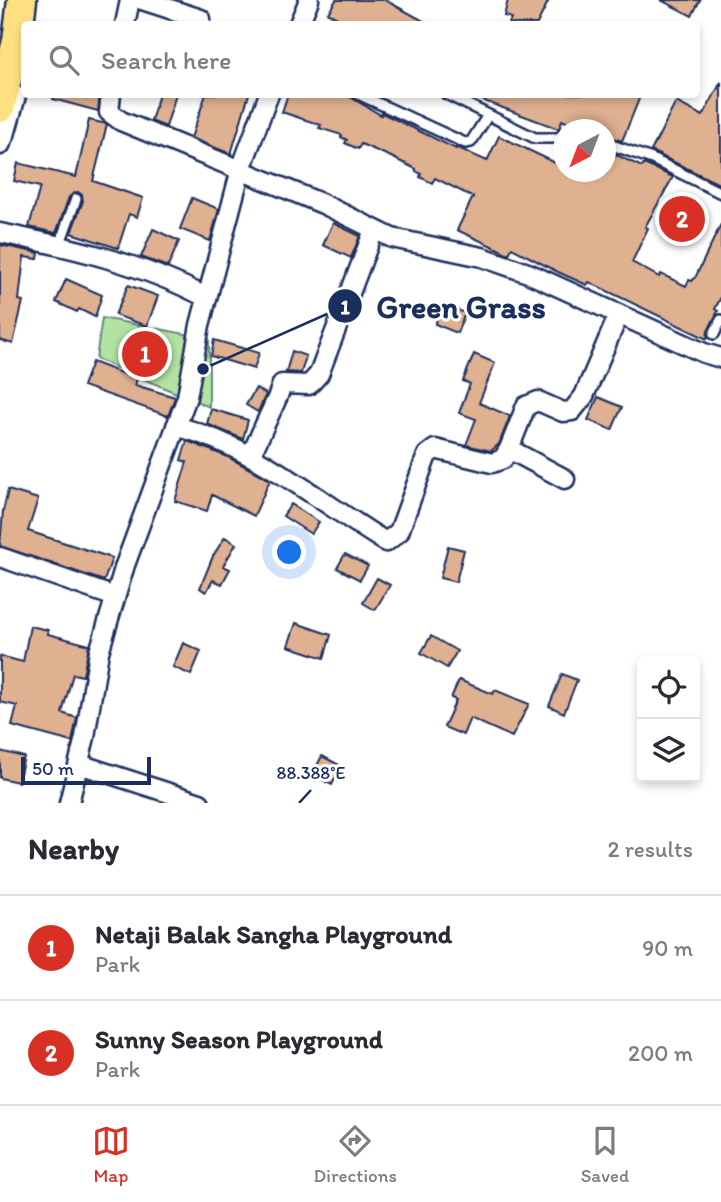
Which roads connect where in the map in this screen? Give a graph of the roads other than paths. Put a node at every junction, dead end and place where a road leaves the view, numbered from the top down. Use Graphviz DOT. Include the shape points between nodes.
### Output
graph roads {
  1 [pos="22,0"];
  2 [pos="36,0"];
  3 [pos="130,0"];
  4 [pos="142,0"];
  5 [pos="309,0"];
  6 [pos="201,19"];
  7 [pos="32,21"];
  8 [pos="126,21"];
  9 [pos="301,21"];
  10 [pos="21,76"];
  11 [pos="110,98"];
  12 [pos="267,98"];
  13 [pos="368,98"];
  14 [pos="454,98"];
  15 [pos="0,108"];
  16 [pos="488,115"];
  17 [pos="553,138"];
  18 [pos="0,145"];
  19 [pos="616,146"];
  20 [pos="240,169"];
  21 [pos="721,194"];
  22 [pos="76,199"];
  23 [pos="374,230"];
  24 [pos="0,233"];
  25 [pos="59,246"];
  26 [pos="207,298"];
  27 [pos="619,314"];
  28 [pos="721,320"];
  29 [pos="714,334"];
  30 [pos="721,358"];
  31 [pos="176,426"];
  32 [pos="509,449"];
  33 [pos="251,455"];
  34 [pos="565,479"];
  35 [pos="0,557"];
  36 [pos="115,597"];
  37 [pos="79,764"];
  38 [pos="69,803"];
  39 [pos="200,803"];
  1 -- 15 [label="main road"];
  2 -- 7 [label="street"];
  3 -- 8 [label="street"];
  4 -- 6 [label="street"];
  5 -- 9 [label="street"];
  10 -- 18 [label="street"];
  11 -- 20 [label="street" via="108,109 113,117"];
  12 -- 20 [label="street"];
  13 -- 16 [label="lane" via="465,143 475,138"];
  14 -- 16 [label="lane"];
  16 -- 17 [label="lane" via="535,138"];
  19 -- 21 [label="lane"];
  20 -- 23 [label="street"];
  20 -- 26 [label="street"];
  22 -- 25 [label="lane"];
  23 -- 27 [label="street" via="400,241 482,257"];
  23 -- 33 [label="street" via="319,374 309,385 282,384"];
  24 -- 25 [label="street"];
  25 -- 26 [label="street" via="146,272"];
  26 -- 31 [label="street" via="191,379"];
  27 -- 30 [label="street"];
  27 -- 32 [label="street" via="584,396 572,411 538,401 526,406"];
  28 -- 29 [label="lane"];
  31 -- 33 [label="street"];
  31 -- 36 [label="street"];
  32 -- 33 [label="street" via="503,459 492,463 435,449 428,455 400,532 386,542"];
  32 -- 34 [label="street"];
  35 -- 36 [label="street"];
  36 -- 37 [label="street" via="99,652"];
  37 -- 38 [label="street"];
  37 -- 39 [label="street"];
}
